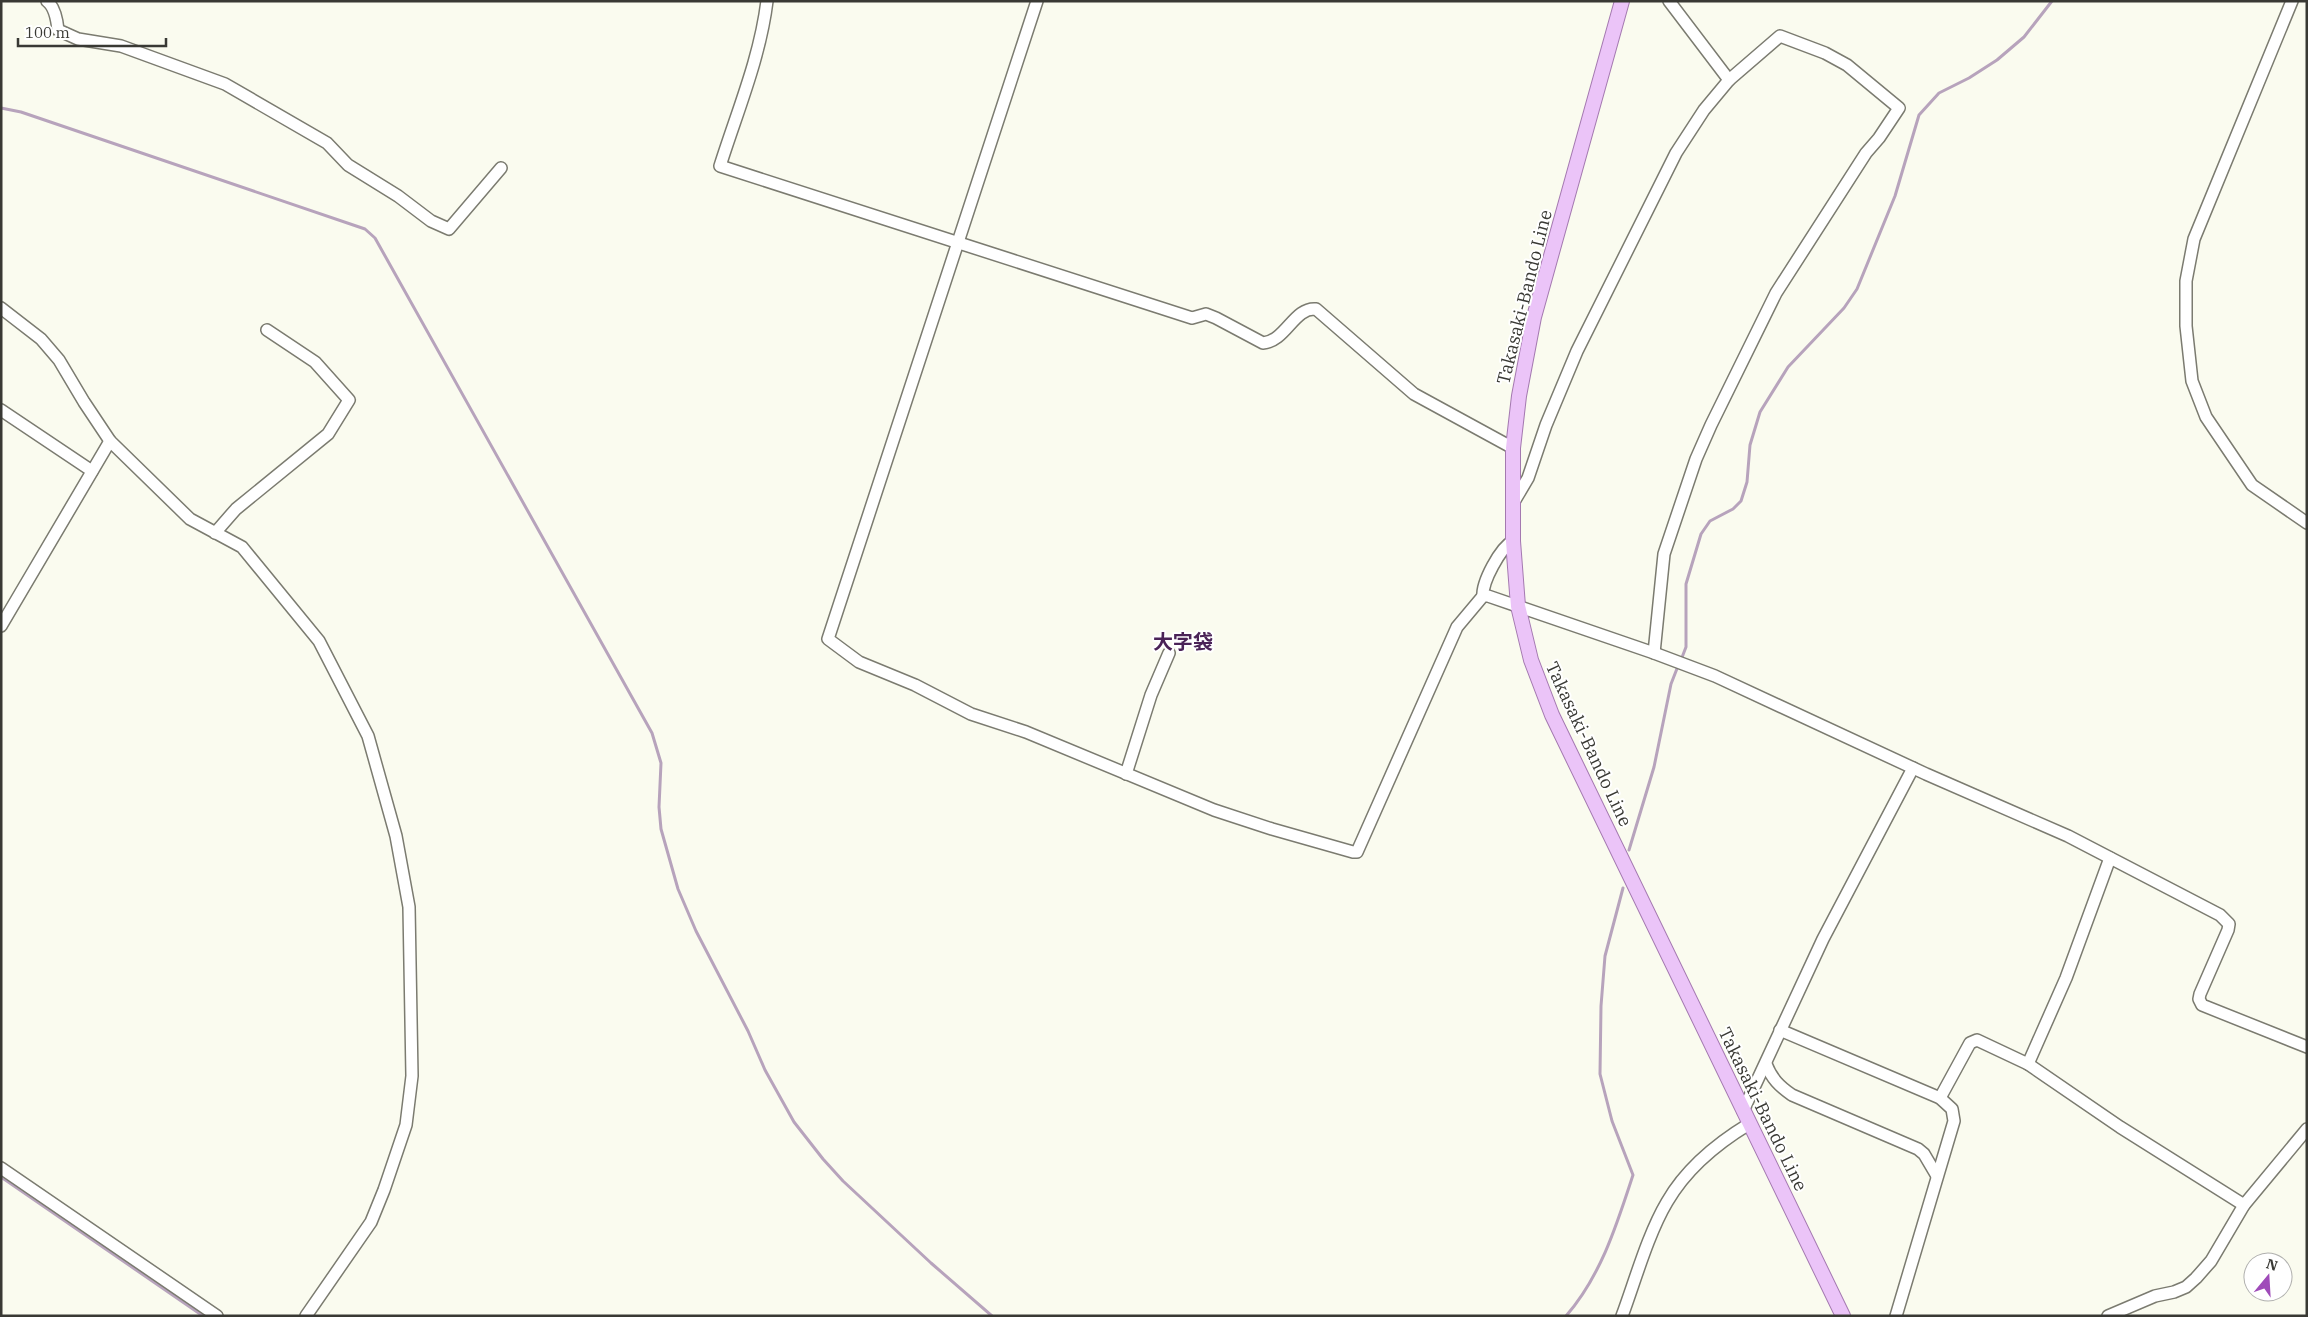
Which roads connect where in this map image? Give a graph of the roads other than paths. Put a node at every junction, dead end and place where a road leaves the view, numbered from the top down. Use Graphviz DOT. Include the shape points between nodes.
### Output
graph roads {
  1 [pos="47,1"];
  2 [pos="767,1"];
  3 [pos="1037,1"];
  4 [pos="1622,1"];
  5 [pos="1670,1"];
  6 [pos="2292,1"];
  7 [pos="1729,80"];
  8 [pos="501,168"];
  9 [pos="958,243"];
  10 [pos="1,308"];
  11 [pos="267,330"];
  12 [pos="1,410"];
  13 [pos="110,441"];
  14 [pos="1513,448"];
  15 [pos="92,471"];
  16 [pos="1512,505"];
  17 [pos="2307,523"];
  18 [pos="215,533"];
  19 [pos="1513,541"];
  20 [pos="1483,596"];
  21 [pos="1518,606"];
  22 [pos="1,626"];
  23 [pos="1169,653"];
  24 [pos="1654,653"];
  25 [pos="1913,768"];
  26 [pos="1126,774"];
  27 [pos="2110,858"];
  28 [pos="1780,1030"];
  29 [pos="2307,1047"];
  30 [pos="1766,1064"];
  31 [pos="2028,1064"];
  32 [pos="1940,1098"];
  33 [pos="1743,1111"];
  34 [pos="1749,1124"];
  35 [pos="2307,1129"];
  36 [pos="1,1168"];
  37 [pos="1937,1176"];
  38 [pos="2244,1205"];
  39 [pos="217,1316"];
  40 [pos="306,1316"];
  41 [pos="1622,1316"];
  42 [pos="1842,1316"];
  43 [pos="1896,1316"];
  44 [pos="2108,1316"];
  1 -- 8 [label="street" via="51,4 58,30 78,39 121,46 225,84 327,143 348,164 431,221 449,229"];
  2 -- 9 [label="street" via="757,54 720,166"];
  3 -- 9 [label="street"];
  4 -- 14 [label="main road, Takasaki-Bando Line" via="1530,335"];
  5 -- 7 [label="street"];
  6 -- 17 [label="street" via="2194,238 2186,282 2186,326 2192,381 2206,417 2252,485"];
  7 -- 16 [label="street" via="1704,110 1676,153 1634,234 1578,351 1546,425 1528,478"];
  7 -- 24 [label="street" via="1780,36 1847,65 1899,108 1866,153 1776,293 1710,425 1664,554"];
  9 -- 14 [label="street" via="1192,318 1206,314 1263,342 1272,342 1305,311 1316,309 1414,394"];
  9 -- 26 [label="street" via="828,640 859,662 915,685 971,714 1026,732"];
  10 -- 13 [label="street" via="41,338 59,360"];
  11 -- 18 [label="street" via="315,362 348,400 328,434 236,509"];
  12 -- 15 [label="street"];
  13 -- 15 [label="street"];
  13 -- 18 [label="street" via="190,519"];
  14 -- 16 [label="main road, Takasaki-Bando Line"];
  15 -- 22 [label="street"];
  16 -- 19 [label="main road, Takasaki-Bando Line"];
  18 -- 40 [label="street" via="242,548 319,641 368,736 396,836 410,907 412,1076 406,1125 371,1222"];
  19 -- 20 [label="street" via="1504,545 1482,588"];
  19 -- 21 [label="main road, Takasaki-Bando Line"];
  20 -- 21 [label="street"];
  20 -- 26 [label="street" via="1457,627 1356,852 1247,821"];
  21 -- 24 [label="street"];
  21 -- 33 [label="main road, Takasaki-Bando Line" via="1523,634 1540,687"];
  23 -- 26 [label="street" via="1151,695"];
  24 -- 25 [label="street" via="1715,676"];
  25 -- 27 [label="street" via="2042,824"];
  25 -- 28 [label="street" via="1823,939"];
  27 -- 29 [label="street" via="2220,915 2229,924 2200,994 2202,1005"];
  27 -- 31 [label="street" via="2066,978"];
  28 -- 30 [label="street"];
  28 -- 32 [label="street"];
  30 -- 33 [label="street"];
  30 -- 37 [label="street" via="1771,1078 1792,1095 1918,1149"];
  31 -- 32 [label="street" via="1973,1041"];
  31 -- 38 [label="street" via="2120,1128"];
  32 -- 37 [label="street" via="1952,1109 1954,1121"];
  33 -- 34 [label="main road, Takasaki-Bando Line"];
  34 -- 41 [label="street" via="1728,1136 1696,1164 1667,1202"];
  34 -- 42 [label="main road, Takasaki-Bando Line"];
  35 -- 38 [label="street"];
  36 -- 39 [label="street"];
  37 -- 43 [label="street"];
  38 -- 44 [label="street" via="2211,1261 2186,1287"];
}
